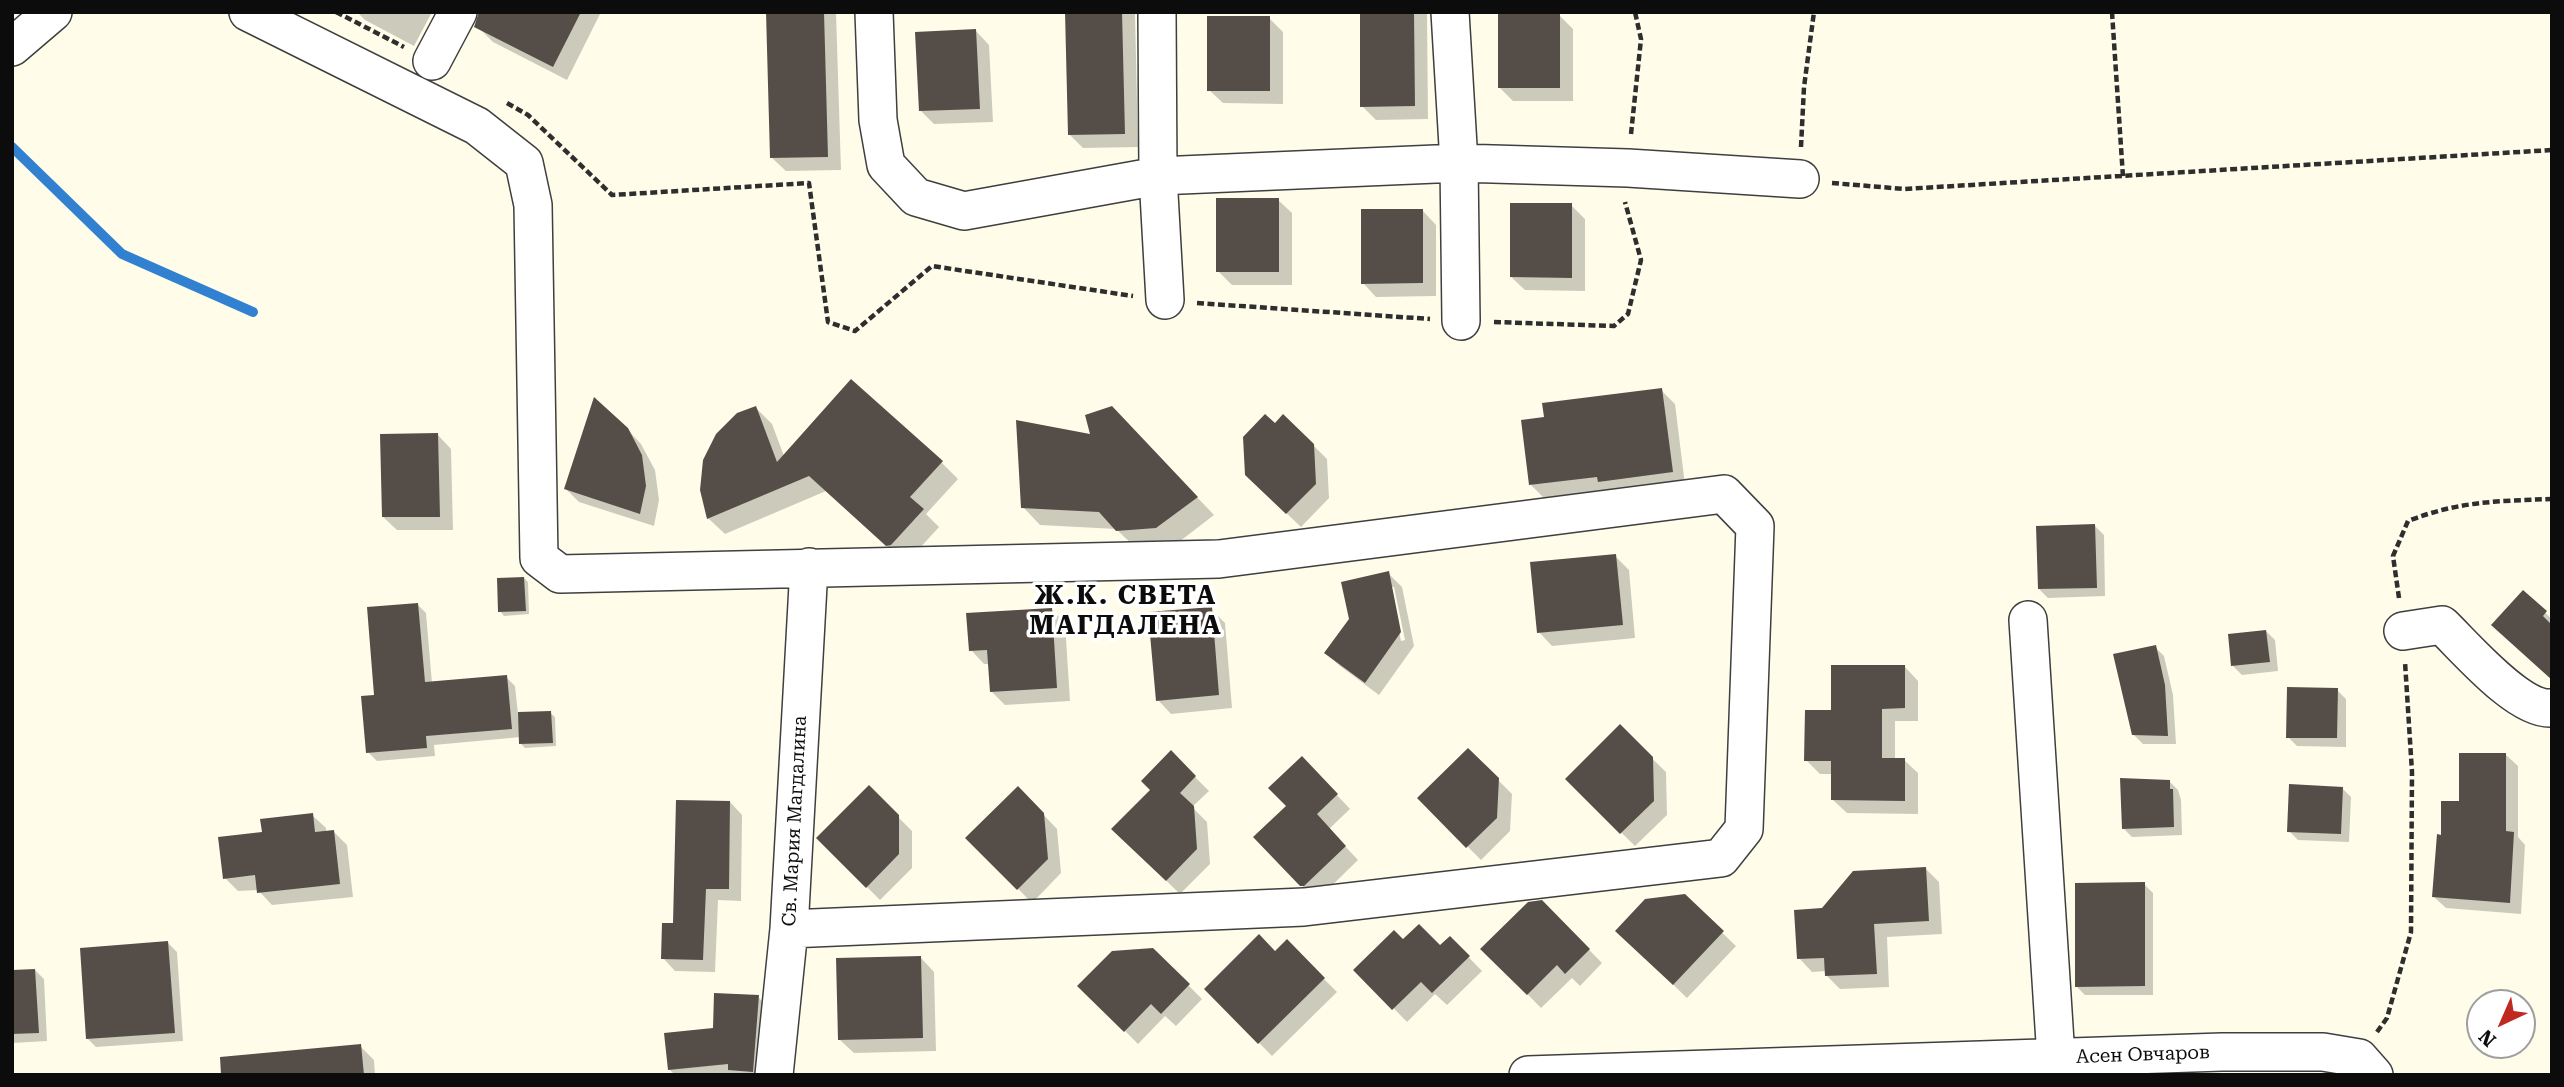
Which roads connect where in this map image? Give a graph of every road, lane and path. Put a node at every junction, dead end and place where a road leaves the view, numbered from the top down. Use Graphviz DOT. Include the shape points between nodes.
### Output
graph roads {
  1 [pos="53,12"];
  2 [pos="248,12"];
  3 [pos="458,12"];
  4 [pos="874,12"];
  5 [pos="1157,12"];
  6 [pos="1450,12"];
  7 [pos="1814,12"];
  8 [pos="2112,12"];
  9 [pos="12,47"];
  10 [pos="432,61"];
  11 [pos="2552,150"];
  12 [pos="1459,163"];
  13 [pos="1158,176"];
  14 [pos="2123,177"];
  15 [pos="1800,179"];
  16 [pos="1165,300"];
  17 [pos="1461,321"];
  18 [pos="2552,499"];
  19 [pos="809,567"];
  20 [pos="2028,620"];
  21 [pos="2403,631"];
  22 [pos="2552,708"];
  23 [pos="789,929"];
  24 [pos="2056,1058"];
  25 [pos="2366,1067"];
  26 [pos="1962,1068"];
  27 [pos="1902,1069"];
  28 [pos="774,1075"];
  29 [pos="1528,1075"];
  1 -- 9 [label="street"];
  2 -- 19 [label="street" via="477,125 524,163 533,205 539,558 560,574"];
  3 -- 10 [label="street"];
  4 -- 13 [label="street" via="878,120 886,165 916,197 964,211"];
  5 -- 13 [label="street"];
  6 -- 12 [label="street"];
  7 -- 15 [label="path" via="1804,86"];
  8 -- 14 [label="path"];
  11 -- 14 [label="path"];
  12 -- 13 [label="street"];
  12 -- 15 [label="street"];
  12 -- 17 [label="street"];
  13 -- 16 [label="street"];
  14 -- 15 [label="path" via="1904,189"];
  18 -- 21 [label="path" via="2471,502 2408,521 2393,556"];
  19 -- 23 [label="street, Св. Мария Магдалина"];
  19 -- 23 [label="street" via="1219,559 1724,494 1755,526 1744,829 1721,858 1304,907"];
  20 -- 24 [label="street"];
  21 -- 22 [label="street" via="2442,625 2512,692 2542,709"];
  21 -- 25 [label="path" via="2412,772 2411,932"];
  23 -- 28 [label="street, Св. Мария Магдалина"];
  24 -- 25 [label="street, Асен Овчаров" via="2323,1052"];
  24 -- 26 [label="street, Асен Овчаров"];
  26 -- 27 [label="street, Асен Овчаров"];
  27 -- 29 [label="street, Асен Овчаров"];
}
